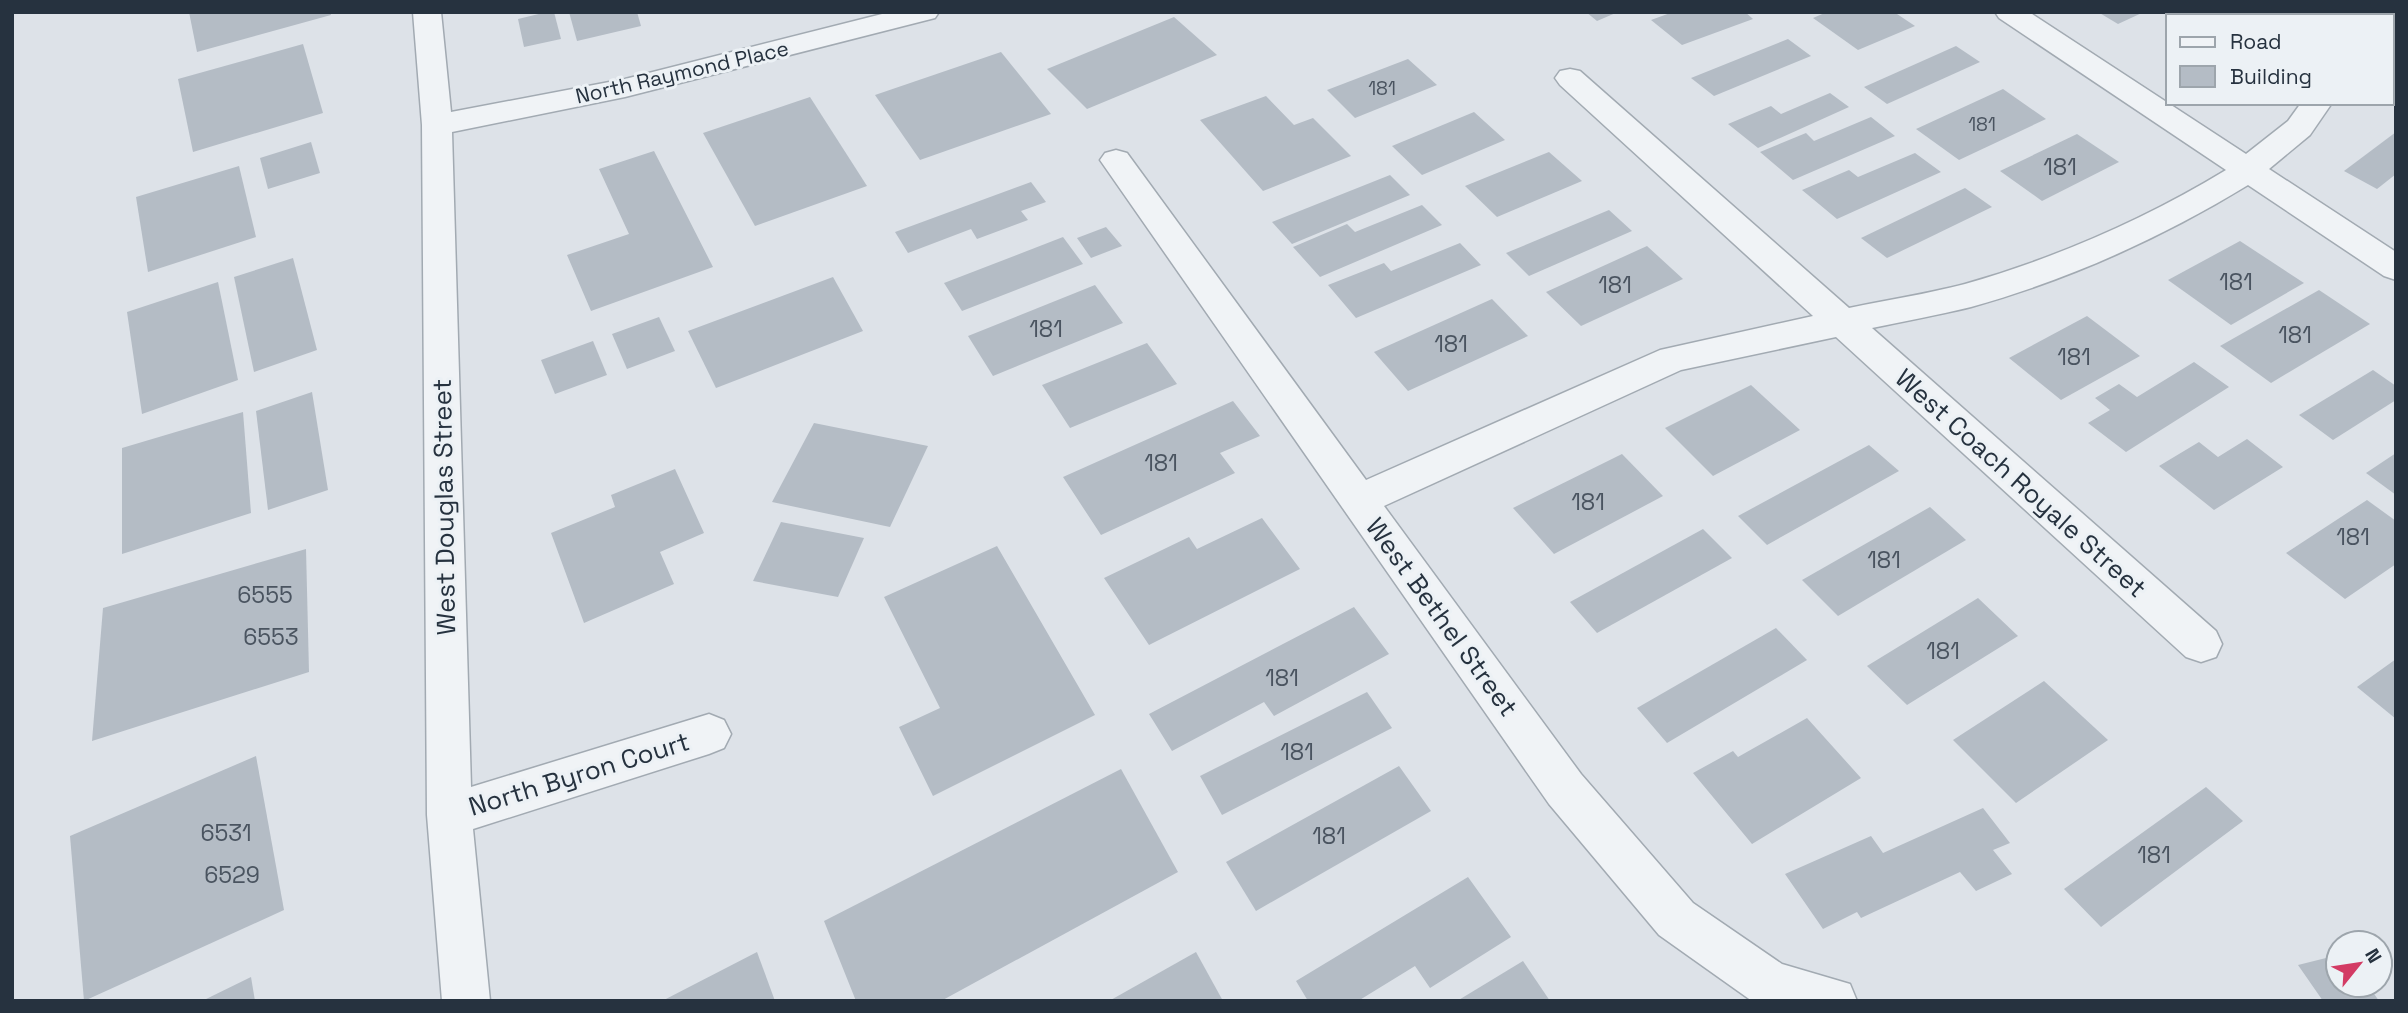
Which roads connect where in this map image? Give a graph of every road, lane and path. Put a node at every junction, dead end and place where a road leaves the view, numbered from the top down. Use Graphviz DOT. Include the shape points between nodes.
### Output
graph roads {
  1 [pos="428,12"];
  2 [pos="925,12"];
  3 [pos="2009,12"];
  4 [pos="1570,78"];
  5 [pos="2316,105"];
  6 [pos="437,125"];
  7 [pos="1115,160"];
  8 [pos="2247,170"];
  9 [pos="2396,268"];
  10 [pos="1841,321"];
  11 [pos="1359,500"];
  12 [pos="2201,644"];
  13 [pos="709,734"];
  14 [pos="449,815"];
  15 [pos="466,1001"];
  16 [pos="1833,1001"];
  1 -- 6 [label="street, West Douglas Street"];
  2 -- 6 [label="street, North Raymond Place" via="625,88"];
  3 -- 8 [label="street"];
  4 -- 10 [label="street, West Coach Royale Street"];
  5 -- 8 [label="street" via="2299,128"];
  6 -- 14 [label="street, West Douglas Street"];
  7 -- 11 [label="street, West Bethel Street"];
  8 -- 9 [label="street"];
  8 -- 10 [label="street" via="2180,212 2081,256 1969,295"];
  10 -- 11 [label="street" via="1674,359"];
  10 -- 12 [label="street, West Coach Royale Street"];
  11 -- 16 [label="street, West Bethel Street" via="1565,789 1675,919 1771,985"];
  13 -- 14 [label="street, North Byron Court"];
  14 -- 15 [label="street, West Douglas Street"];
}
